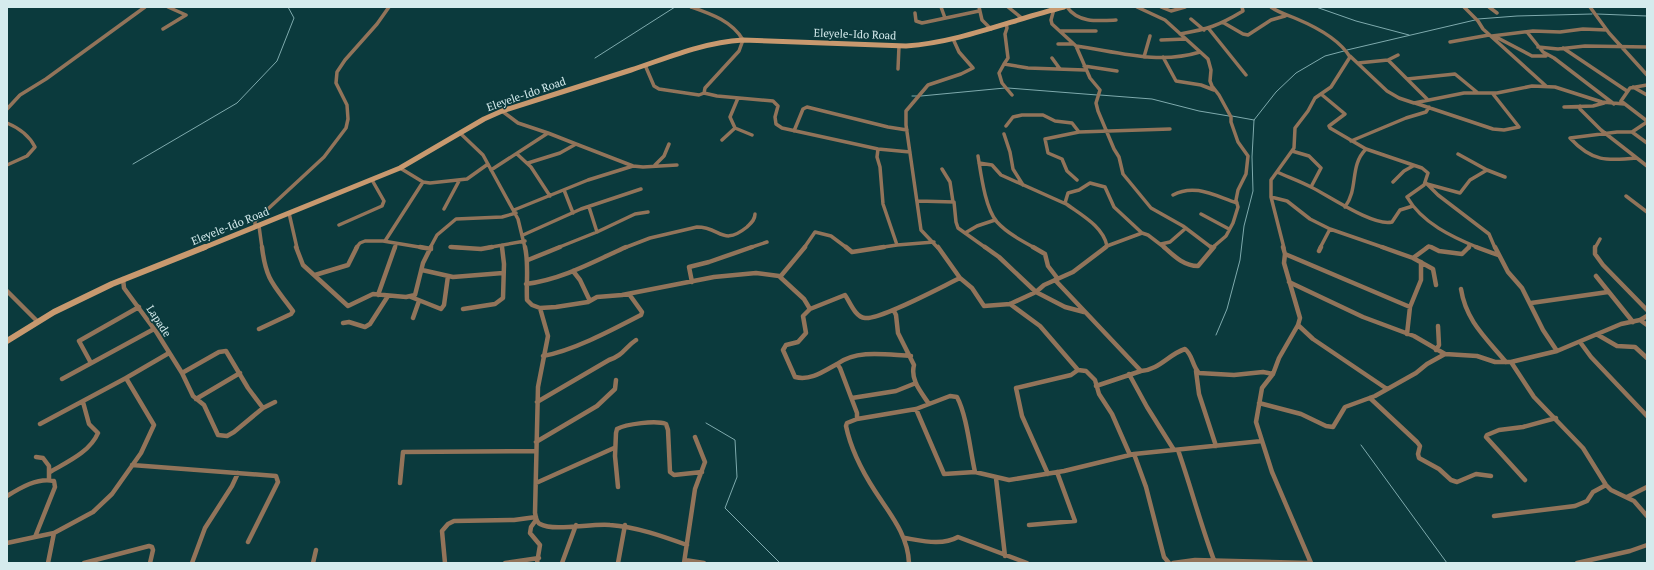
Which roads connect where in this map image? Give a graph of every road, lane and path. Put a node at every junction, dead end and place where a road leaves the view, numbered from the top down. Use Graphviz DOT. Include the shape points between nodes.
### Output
graph roads {
  1 [pos="146,7"];
  2 [pos="168,7"];
  3 [pos="389,7"];
  4 [pos="691,7"];
  5 [pos="941,7"];
  6 [pos="979,7"];
  7 [pos="1008,7"];
  8 [pos="1137,7"];
  9 [pos="1161,7"];
  10 [pos="1185,7"];
  11 [pos="1242,7"];
  12 [pos="1271,7"];
  13 [pos="1464,7"];
  14 [pos="1490,7"];
  15 [pos="1590,7"];
  16 [pos="1060,8"];
  17 [pos="979,11"];
  18 [pos="915,13"];
  19 [pos="1497,13"];
  20 [pos="1287,15"];
  21 [pos="945,18"];
  22 [pos="1023,19"];
  23 [pos="1191,19"];
  24 [pos="1116,20"];
  25 [pos="1224,23"];
  26 [pos="1006,24"];
  27 [pos="163,29"];
  28 [pos="991,29"];
  29 [pos="1209,29"];
  30 [pos="1204,30"];
  31 [pos="1607,30"];
  32 [pos="1060,31"];
  33 [pos="1096,31"];
  34 [pos="1527,32"];
  35 [pos="1180,34"];
  36 [pos="1150,36"];
  37 [pos="1492,36"];
  38 [pos="1186,39"];
  39 [pos="743,40"];
  40 [pos="1161,40"];
  41 [pos="954,41"];
  42 [pos="1450,42"];
  43 [pos="1058,44"];
  44 [pos="1074,45"];
  45 [pos="899,46"];
  46 [pos="1622,46"];
  47 [pos="1538,47"];
  48 [pos="1647,47"];
  49 [pos="1564,48"];
  50 [pos="1200,52"];
  51 [pos="1347,52"];
  52 [pos="1398,55"];
  53 [pos="1546,56"];
  54 [pos="1144,57"];
  55 [pos="1163,57"];
  56 [pos="1052,58"];
  57 [pos="1388,60"];
  58 [pos="1358,63"];
  59 [pos="1004,64"];
  60 [pos="645,65"];
  61 [pos="1085,68"];
  62 [pos="898,69"];
  63 [pos="1060,69"];
  64 [pos="1118,71"];
  65 [pos="1246,75"];
  66 [pos="1647,75"];
  67 [pos="1407,79"];
  68 [pos="1547,86"];
  69 [pos="1647,86"];
  70 [pos="1632,87"];
  71 [pos="1214,90"];
  72 [pos="1627,91"];
  73 [pos="704,93"];
  74 [pos="1478,93"];
  75 [pos="1321,94"];
  76 [pos="1493,94"];
  77 [pos="1012,95"];
  78 [pos="1647,95"];
  79 [pos="738,98"];
  80 [pos="1427,99"];
  81 [pos="1414,102"];
  82 [pos="1607,103"];
  83 [pos="1614,104"];
  84 [pos="1624,104"];
  85 [pos="1580,106"];
  86 [pos="1429,107"];
  87 [pos="1564,107"];
  88 [pos="7,109"];
  89 [pos="502,112"];
  90 [pos="1647,121"];
  91 [pos="7,123"];
  92 [pos="1006,126"];
  93 [pos="736,128"];
  94 [pos="907,130"];
  95 [pos="1170,130"];
  96 [pos="794,131"];
  97 [pos="1107,131"];
  98 [pos="548,132"];
  99 [pos="1079,132"];
  100 [pos="1632,132"];
  101 [pos="460,133"];
  102 [pos="1004,134"];
  103 [pos="1605,134"];
  104 [pos="752,135"];
  105 [pos="722,140"];
  106 [pos="1351,141"];
  107 [pos="1647,143"];
  108 [pos="576,144"];
  109 [pos="669,144"];
  110 [pos="878,149"];
  111 [pos="1366,149"];
  112 [pos="1292,151"];
  113 [pos="910,152"];
  114 [pos="517,154"];
  115 [pos="1458,154"];
  116 [pos="978,156"];
  117 [pos="1637,158"];
  118 [pos="979,163"];
  119 [pos="488,164"];
  120 [pos="528,164"];
  121 [pos="677,165"];
  122 [pos="7,166"];
  123 [pos="633,166"];
  124 [pos="653,166"];
  125 [pos="1413,166"];
  126 [pos="1647,166"];
  127 [pos="400,168"];
  128 [pos="942,169"];
  129 [pos="492,170"];
  130 [pos="1487,170"];
  131 [pos="1277,172"];
  132 [pos="1505,177"];
  133 [pos="372,180"];
  134 [pos="1077,180"];
  135 [pos="459,181"];
  136 [pos="423,182"];
  137 [pos="1393,182"];
  138 [pos="1426,183"];
  139 [pos="1024,186"];
  140 [pos="1311,188"];
  141 [pos="641,189"];
  142 [pos="564,190"];
  143 [pos="1173,195"];
  144 [pos="550,196"];
  145 [pos="1271,196"];
  146 [pos="1626,196"];
  147 [pos="918,201"];
  148 [pos="953,202"];
  149 [pos="1237,203"];
  150 [pos="1066,204"];
  151 [pos="1413,206"];
  152 [pos="589,207"];
  153 [pos="1345,207"];
  154 [pos="444,209"];
  155 [pos="515,212"];
  156 [pos="648,212"];
  157 [pos="1647,212"];
  158 [pos="289,213"];
  159 [pos="573,213"];
  160 [pos="755,214"];
  161 [pos="1201,214"];
  162 [pos="995,220"];
  163 [pos="339,224"];
  164 [pos="257,226"];
  165 [pos="1186,228"];
  166 [pos="1229,229"];
  167 [pos="1330,229"];
  168 [pos="597,232"];
  169 [pos="1142,233"];
  170 [pos="965,234"];
  171 [pos="523,236"];
  172 [pos="1600,240"];
  173 [pos="385,241"];
  174 [pos="525,241"];
  175 [pos="767,242"];
  176 [pos="934,242"];
  177 [pos="396,244"];
  178 [pos="1161,244"];
  179 [pos="1469,244"];
  180 [pos="502,245"];
  181 [pos="897,245"];
  182 [pos="1107,246"];
  183 [pos="450,247"];
  184 [pos="431,248"];
  185 [pos="1212,248"];
  186 [pos="1319,251"];
  187 [pos="1285,254"];
  188 [pos="1498,255"];
  189 [pos="1413,258"];
  190 [pos="528,260"];
  191 [pos="1421,262"];
  192 [pos="422,270"];
  193 [pos="573,271"];
  194 [pos="503,273"];
  195 [pos="315,275"];
  196 [pos="448,276"];
  197 [pos="1596,276"];
  198 [pos="780,277"];
  199 [pos="960,278"];
  200 [pos="124,279"];
  201 [pos="1056,279"];
  202 [pos="692,282"];
  203 [pos="1290,282"];
  204 [pos="526,284"];
  205 [pos="1436,285"];
  206 [pos="1461,289"];
  207 [pos="7,291"];
  208 [pos="1036,292"];
  209 [pos="1608,292"];
  210 [pos="629,294"];
  211 [pos="378,295"];
  212 [pos="388,296"];
  213 [pos="411,297"];
  214 [pos="420,301"];
  215 [pos="590,301"];
  216 [pos="1530,303"];
  217 [pos="1010,304"];
  218 [pos="139,307"];
  219 [pos="1410,307"];
  220 [pos="540,308"];
  221 [pos="463,309"];
  222 [pos="810,309"];
  223 [pos="1647,310"];
  224 [pos="894,311"];
  225 [pos="1084,312"];
  226 [pos="1647,316"];
  227 [pos="413,318"];
  228 [pos="1640,320"];
  229 [pos="38,322"];
  230 [pos="1633,322"];
  231 [pos="343,323"];
  232 [pos="1298,325"];
  233 [pos="1647,325"];
  234 [pos="1438,326"];
  235 [pos="154,328"];
  236 [pos="259,329"];
  237 [pos="1407,334"];
  238 [pos="1598,336"];
  239 [pos="636,340"];
  240 [pos="7,341"];
  241 [pos="1580,342"];
  242 [pos="1436,350"];
  243 [pos="1557,351"];
  244 [pos="169,353"];
  245 [pos="1445,354"];
  246 [pos="543,356"];
  247 [pos="911,356"];
  248 [pos="1647,358"];
  249 [pos="1509,362"];
  250 [pos="91,363"];
  251 [pos="837,364"];
  252 [pos="1078,370"];
  253 [pos="1140,371"];
  254 [pos="1196,371"];
  255 [pos="182,372"];
  256 [pos="240,373"];
  257 [pos="1129,374"];
  258 [pos="1273,374"];
  259 [pos="126,378"];
  260 [pos="62,379"];
  261 [pos="616,380"];
  262 [pos="916,383"];
  263 [pos="1096,386"];
  264 [pos="1387,389"];
  265 [pos="852,398"];
  266 [pos="1370,398"];
  267 [pos="196,399"];
  268 [pos="83,402"];
  269 [pos="275,402"];
  270 [pos="538,402"];
  271 [pos="1258,403"];
  272 [pos="929,404"];
  273 [pos="263,408"];
  274 [pos="916,409"];
  275 [pos="1647,416"];
  276 [pos="1556,418"];
  277 [pos="857,419"];
  278 [pos="40,424"];
  279 [pos="695,437"];
  280 [pos="1262,441"];
  281 [pos="536,442"];
  282 [pos="1216,446"];
  283 [pos="614,448"];
  284 [pos="1176,450"];
  285 [pos="536,451"];
  286 [pos="1132,454"];
  287 [pos="36,457"];
  288 [pos="132,465"];
  289 [pos="50,472"];
  290 [pos="702,472"];
  291 [pos="975,472"];
  292 [pos="1057,472"];
  293 [pos="238,473"];
  294 [pos="1048,474"];
  295 [pos="1491,476"];
  296 [pos="996,478"];
  297 [pos="49,479"];
  298 [pos="1525,480"];
  299 [pos="400,483"];
  300 [pos="536,483"];
  301 [pos="1606,485"];
  302 [pos="618,487"];
  303 [pos="1647,487"];
  304 [pos="7,496"];
  305 [pos="1627,497"];
  306 [pos="1494,516"];
  307 [pos="1647,516"];
  308 [pos="536,518"];
  309 [pos="576,525"];
  310 [pos="1029,525"];
  311 [pos="625,526"];
  312 [pos="54,533"];
  313 [pos="35,537"];
  314 [pos="906,538"];
  315 [pos="248,542"];
  316 [pos="7,543"];
  317 [pos="687,545"];
  318 [pos="1647,545"];
  319 [pos="316,550"];
  320 [pos="1005,556"];
  321 [pos="538,560"];
  322 [pos="684,562"];
  323 [pos="1215,562"];
  324 [pos="48,563"];
  325 [pos="84,563"];
  326 [pos="150,563"];
  327 [pos="192,563"];
  328 [pos="313,563"];
  329 [pos="445,563"];
  330 [pos="505,563"];
  331 [pos="562,563"];
  332 [pos="618,563"];
  333 [pos="704,563"];
  334 [pos="909,563"];
  335 [pos="1027,563"];
  336 [pos="1169,563"];
  337 [pos="1176,563"];
  338 [pos="1311,563"];
  339 [pos="1577,563"];
  1 -- 88 [label="street" via="20,95"];
  2 -- 27 [label="street" via="186,14"];
  3 -- 164 [label="street" via="337,72 336,83 345,99 347,109 346,128 324,157 255,221"];
  4 -- 39 [label="street" via="714,16 738,30"];
  5 -- 21 [label="street"];
  6 -- 17 [label="street"];
  7 -- 22 [label="street"];
  8 -- 35 [label="street" via="1164,18"];
  9 -- 10 [label="street" via="1171,12"];
  11 -- 25 [label="street" via="1243,11"];
  12 -- 20 [label="street" via="1276,12"];
  13 -- 37 [label="street"];
  14 -- 19 [label="street"];
  15 -- 31 [label="street"];
  16 -- 22 [label="main road, Eleyele-Ido Road"];
  16 -- 24 [label="street" via="1089,21"];
  16 -- 32 [label="street" via="1051,22"];
  17 -- 21 [label="street"];
  17 -- 28 [label="street" via="983,21"];
  18 -- 21 [label="street" via="916,21 919,23"];
  20 -- 25 [label="street" via="1271,20 1248,35"];
  20 -- 51 [label="street" via="1311,26"];
  22 -- 26 [label="main road, Eleyele-Ido Road"];
  23 -- 30 [label="street"];
  25 -- 29 [label="street"];
  26 -- 28 [label="main road, Eleyele-Ido Road"];
  26 -- 59 [label="street" via="1008,58"];
  28 -- 41 [label="main road, Eleyele-Ido Road"];
  29 -- 30 [label="street"];
  29 -- 65 [label="street"];
  30 -- 35 [label="street"];
  31 -- 34 [label="street"];
  31 -- 46 [label="street"];
  32 -- 33 [label="street"];
  32 -- 44 [label="street"];
  34 -- 37 [label="street"];
  34 -- 47 [label="street"];
  35 -- 38 [label="street"];
  36 -- 54 [label="street"];
  37 -- 42 [label="street"];
  37 -- 53 [label="street" via="1532,56"];
  37 -- 68 [label="street"];
  38 -- 40 [label="street"];
  38 -- 50 [label="street"];
  39 -- 45 [label="main road, Eleyele-Ido Road"];
  39 -- 60 [label="main road, Eleyele-Ido Road" via="700,46"];
  39 -- 73 [label="street" via="739,51 705,88"];
  41 -- 45 [label="main road, Eleyele-Ido Road"];
  41 -- 94 [label="street" via="959,52 973,68 928,85 906,111"];
  43 -- 44 [label="street"];
  44 -- 54 [label="street"];
  44 -- 61 [label="street"];
  45 -- 62 [label="street"];
  46 -- 48 [label="street"];
  46 -- 49 [label="street"];
  46 -- 66 [label="street"];
  47 -- 49 [label="street"];
  47 -- 53 [label="street"];
  49 -- 72 [label="street"];
  50 -- 55 [label="street" via="1183,57"];
  50 -- 71 [label="street" via="1208,59 1210,81"];
  51 -- 58 [label="street"];
  51 -- 75 [label="street" via="1340,76"];
  52 -- 57 [label="street"];
  53 -- 83 [label="street" via="1554,58"];
  54 -- 55 [label="street"];
  55 -- 71 [label="street" via="1176,81"];
  56 -- 63 [label="street"];
  57 -- 58 [label="street"];
  57 -- 67 [label="street"];
  58 -- 81 [label="street" via="1386,91"];
  59 -- 63 [label="street"];
  59 -- 77 [label="street" via="999,73 1002,84"];
  60 -- 73 [label="street" via="655,88 699,95"];
  60 -- 89 [label="main road, Eleyele-Ido Road"];
  61 -- 63 [label="street"];
  61 -- 64 [label="street"];
  61 -- 97 [label="street" via="1092,82 1100,90 1096,107"];
  67 -- 74 [label="street" via="1455,74"];
  67 -- 80 [label="street"];
  68 -- 76 [label="street" via="1527,86"];
  68 -- 82 [label="street"];
  69 -- 70 [label="street"];
  70 -- 72 [label="street"];
  70 -- 78 [label="street"];
  71 -- 149 [label="street" via="1231,117 1238,142 1248,156 1246,174 1239,186"];
  72 -- 84 [label="street" via="1621,101"];
  73 -- 79 [label="street"];
  74 -- 76 [label="street"];
  74 -- 80 [label="street"];
  75 -- 106 [label="street" via="1345,114 1329,126 1330,128"];
  75 -- 112 [label="street" via="1313,101 1295,128 1295,144"];
  76 -- 86 [label="street" via="1519,127 1493,129"];
  79 -- 93 [label="street" via="730,117"];
  79 -- 96 [label="street" via="776,102 776,124"];
  80 -- 81 [label="street"];
  81 -- 86 [label="street"];
  82 -- 83 [label="street"];
  82 -- 85 [label="street"];
  83 -- 84 [label="street"];
  84 -- 90 [label="street"];
  85 -- 87 [label="street"];
  85 -- 103 [label="street"];
  86 -- 106 [label="street" via="1426,112"];
  89 -- 98 [label="street" via="518,123"];
  89 -- 101 [label="main road, Eleyele-Ido Road"];
  90 -- 100 [label="street"];
  91 -- 122 [label="street" via="16,126 30,138 35,147 29,154"];
  92 -- 99 [label="street" via="1017,116 1043,115 1055,121 1072,123"];
  93 -- 104 [label="street"];
  93 -- 105 [label="street"];
  94 -- 96 [label="street" via="806,107"];
  94 -- 113 [label="street"];
  95 -- 97 [label="street"];
  96 -- 110 [label="street"];
  97 -- 99 [label="street"];
  97 -- 165 [label="street" via="1119,157 1123,174 1148,204 1160,214"];
  98 -- 108 [label="street"];
  98 -- 114 [label="street"];
  99 -- 134 [label="street" via="1045,139 1048,153 1062,158 1070,175"];
  100 -- 103 [label="street"];
  100 -- 107 [label="street"];
  101 -- 119 [label="street" via="483,155"];
  101 -- 127 [label="main road, Eleyele-Ido Road"];
  102 -- 139 [label="street" via="1013,169"];
  103 -- 117 [label="street"];
  103 -- 117 [label="street" via="1570,138 1587,155 1608,161"];
  106 -- 111 [label="street"];
  108 -- 120 [label="street"];
  108 -- 123 [label="street"];
  109 -- 124 [label="street" via="660,161"];
  110 -- 113 [label="street"];
  110 -- 181 [label="street" via="883,204"];
  111 -- 125 [label="street"];
  111 -- 153 [label="street" via="1356,162 1356,184 1352,190 1351,201"];
  112 -- 131 [label="street"];
  112 -- 140 [label="street" via="1309,156 1321,168"];
  113 -- 147 [label="street"];
  114 -- 120 [label="street"];
  114 -- 129 [label="street"];
  115 -- 130 [label="street"];
  116 -- 118 [label="street"];
  117 -- 126 [label="street"];
  118 -- 139 [label="street" via="986,162 995,166 1001,175"];
  118 -- 162 [label="street"];
  119 -- 129 [label="street"];
  119 -- 135 [label="street" via="469,179"];
  120 -- 144 [label="street"];
  121 -- 124 [label="street"];
  123 -- 124 [label="street"];
  123 -- 142 [label="street"];
  125 -- 137 [label="street"];
  125 -- 138 [label="street" via="1428,173"];
  127 -- 133 [label="main road, Eleyele-Ido Road"];
  127 -- 136 [label="street"];
  128 -- 148 [label="street" via="950,182"];
  129 -- 155 [label="street"];
  130 -- 132 [label="street"];
  130 -- 138 [label="street" via="1470,180 1460,193"];
  131 -- 140 [label="street"];
  131 -- 145 [label="street" via="1271,180"];
  133 -- 158 [label="main road, Eleyele-Ido Road"];
  133 -- 163 [label="street" via="384,201 382,206"];
  135 -- 136 [label="street"];
  135 -- 154 [label="street"];
  136 -- 173 [label="street"];
  138 -- 151 [label="street" via="1415,194 1407,197"];
  138 -- 188 [label="street" via="1438,195 1486,230"];
  139 -- 150 [label="street"];
  140 -- 153 [label="street"];
  141 -- 152 [label="street"];
  142 -- 144 [label="street"];
  142 -- 159 [label="street"];
  143 -- 149 [label="street" via="1198,189"];
  144 -- 155 [label="street"];
  145 -- 167 [label="street" via="1287,201 1310,219"];
  145 -- 187 [label="street"];
  146 -- 157 [label="street"];
  147 -- 148 [label="street"];
  147 -- 176 [label="street" via="922,230"];
  148 -- 170 [label="street" via="956,208 956,226"];
  149 -- 166 [label="street" via="1235,218"];
  150 -- 169 [label="street" via="1070,192 1090,183 1103,185 1114,207"];
  150 -- 182 [label="street" via="1092,223 1104,237"];
  151 -- 153 [label="street" via="1400,210 1390,223"];
  151 -- 179 [label="street" via="1439,229"];
  152 -- 159 [label="street"];
  152 -- 168 [label="street"];
  155 -- 171 [label="street"];
  155 -- 184 [label="street" via="483,219 453,220 440,231"];
  156 -- 168 [label="street" via="635,214"];
  158 -- 164 [label="main road, Eleyele-Ido Road"];
  158 -- 195 [label="street" via="303,265"];
  159 -- 171 [label="street"];
  160 -- 193 [label="street" via="753,222 734,237 728,238 697,226 643,240"];
  161 -- 166 [label="street"];
  162 -- 170 [label="street" via="977,226"];
  162 -- 201 [label="street" via="1045,254 1048,266"];
  164 -- 200 [label="main road, Eleyele-Ido Road"];
  164 -- 236 [label="street" via="268,277 293,311"];
  165 -- 178 [label="street" via="1170,242"];
  165 -- 185 [label="street"];
  166 -- 185 [label="street" via="1222,240"];
  167 -- 186 [label="street"];
  167 -- 189 [label="street"];
  168 -- 190 [label="street"];
  169 -- 178 [label="street"];
  169 -- 182 [label="street"];
  170 -- 208 [label="street" via="999,257"];
  171 -- 174 [label="street"];
  172 -- 223 [label="street" via="1594,253 1597,258"];
  173 -- 177 [label="street"];
  173 -- 195 [label="street" via="362,242 357,246 348,265"];
  174 -- 180 [label="street"];
  174 -- 190 [label="street"];
  175 -- 202 [label="street" via="689,267"];
  176 -- 181 [label="street"];
  176 -- 199 [label="street"];
  177 -- 184 [label="street"];
  177 -- 211 [label="street"];
  178 -- 185 [label="street" via="1191,267 1202,263"];
  179 -- 188 [label="street"];
  179 -- 189 [label="street" via="1469,248 1462,254 1439,251 1429,246"];
  180 -- 183 [label="street" via="481,250"];
  180 -- 194 [label="street"];
  181 -- 198 [label="street" via="852,252 839,240 814,232 797,258"];
  182 -- 201 [label="street" via="1073,272"];
  184 -- 192 [label="street"];
  187 -- 203 [label="street" via="1284,263"];
  187 -- 219 [label="street"];
  188 -- 216 [label="street"];
  189 -- 191 [label="street"];
  190 -- 204 [label="street"];
  191 -- 205 [label="street" via="1433,270"];
  191 -- 219 [label="street" via="1421,280"];
  192 -- 196 [label="street"];
  192 -- 213 [label="street" via="417,293"];
  193 -- 204 [label="street" via="546,282"];
  193 -- 215 [label="street"];
  194 -- 196 [label="street" via="470,278"];
  194 -- 221 [label="street" via="504,293 501,301"];
  195 -- 211 [label="street" via="346,305"];
  196 -- 214 [label="street" via="442,308 438,309"];
  197 -- 209 [label="street"];
  198 -- 202 [label="street" via="756,273"];
  198 -- 222 [label="street" via="804,299"];
  199 -- 217 [label="street" via="972,288 984,306"];
  199 -- 224 [label="street"];
  200 -- 218 [label="street, Lapade" via="124,288"];
  200 -- 229 [label="main road, Eleyele-Ido Road" via="81,298"];
  201 -- 208 [label="street"];
  201 -- 225 [label="street"];
  202 -- 210 [label="street"];
  203 -- 232 [label="street" via="1300,318"];
  203 -- 237 [label="street" via="1363,317"];
  204 -- 220 [label="street" via="527,300"];
  206 -- 249 [label="street" via="1464,305 1477,327"];
  207 -- 229 [label="street"];
  208 -- 217 [label="street"];
  208 -- 225 [label="street" via="1073,311"];
  209 -- 216 [label="street"];
  209 -- 230 [label="street"];
  210 -- 215 [label="street" via="598,297"];
  210 -- 246 [label="street" via="642,312 641,315 555,354"];
  211 -- 212 [label="street"];
  212 -- 213 [label="street"];
  212 -- 231 [label="street" via="370,324 365,327 349,322"];
  213 -- 214 [label="street"];
  214 -- 227 [label="street"];
  215 -- 220 [label="street"];
  216 -- 243 [label="street"];
  217 -- 252 [label="street" via="1040,326"];
  218 -- 235 [label="street, Lapade"];
  218 -- 250 [label="street" via="79,342"];
  219 -- 237 [label="street"];
  220 -- 246 [label="street" via="548,334"];
  222 -- 224 [label="street" via="843,295 860,315 867,318"];
  222 -- 251 [label="street" via="803,316 806,333 798,342 786,345 783,350 795,377 807,379"];
  224 -- 247 [label="street" via="898,333"];
  225 -- 253 [label="street"];
  226 -- 228 [label="street"];
  228 -- 230 [label="street"];
  228 -- 233 [label="street"];
  229 -- 240 [label="main road, Eleyele-Ido Road"];
  230 -- 238 [label="street" via="1621,324"];
  232 -- 258 [label="street"];
  232 -- 264 [label="street"];
  234 -- 242 [label="street" via="1439,346"];
  235 -- 244 [label="street, Lapade"];
  235 -- 250 [label="street"];
  237 -- 242 [label="street"];
  238 -- 241 [label="street"];
  238 -- 248 [label="street" via="1617,346 1635,347"];
  239 -- 270 [label="street" via="627,346 621,356 609,360"];
  241 -- 243 [label="street"];
  241 -- 275 [label="street"];
  242 -- 245 [label="street"];
  243 -- 249 [label="street"];
  244 -- 255 [label="street, Lapade"];
  244 -- 259 [label="street"];
  245 -- 249 [label="street"];
  245 -- 264 [label="street"];
  246 -- 270 [label="street"];
  247 -- 251 [label="street" via="865,355 845,358"];
  247 -- 262 [label="street" via="914,365 912,373"];
  249 -- 276 [label="street" via="1531,394"];
  250 -- 260 [label="street"];
  251 -- 265 [label="street"];
  252 -- 263 [label="street" via="1091,374"];
  252 -- 294 [label="street" via="1071,375 1016,388 1022,416"];
  253 -- 254 [label="street" via="1157,366 1185,349 1190,353"];
  253 -- 257 [label="street"];
  254 -- 258 [label="street" via="1202,374 1222,375 1263,372"];
  254 -- 282 [label="street" via="1199,394"];
  255 -- 256 [label="street" via="223,351"];
  255 -- 267 [label="street, Lapade"];
  256 -- 267 [label="street"];
  256 -- 273 [label="street" via="254,399"];
  257 -- 263 [label="street"];
  257 -- 284 [label="street"];
  258 -- 271 [label="street" via="1262,388"];
  259 -- 268 [label="street"];
  259 -- 288 [label="street" via="154,425 141,453"];
  261 -- 281 [label="street" via="615,389 605,400"];
  262 -- 265 [label="street" via="896,391"];
  262 -- 272 [label="street"];
  263 -- 286 [label="street"];
  264 -- 266 [label="street"];
  265 -- 277 [label="street"];
  266 -- 271 [label="street" via="1345,407 1332,427 1301,414"];
  266 -- 295 [label="street" via="1417,442 1420,446 1420,458 1439,469 1451,480 1457,482 1476,474"];
  267 -- 273 [label="street, Lapade" via="204,405 215,430 221,436 234,432"];
  268 -- 278 [label="street"];
  268 -- 289 [label="street" via="89,424 98,433 97,437 87,448"];
  269 -- 273 [label="street"];
  270 -- 281 [label="street"];
  271 -- 280 [label="street" via="1256,422"];
  272 -- 274 [label="street"];
  272 -- 291 [label="street" via="950,396 957,397 960,401"];
  274 -- 277 [label="street"];
  274 -- 291 [label="street" via="943,473 947,475"];
  276 -- 298 [label="street" via="1487,435 1492,445"];
  276 -- 301 [label="street" via="1583,448"];
  277 -- 314 [label="street" via="846,426 851,446"];
  279 -- 290 [label="street" via="705,462"];
  280 -- 282 [label="street"];
  280 -- 338 [label="street" via="1272,472"];
  281 -- 285 [label="street"];
  282 -- 284 [label="street"];
  283 -- 290 [label="street" via="618,428 663,422 668,430 670,472 674,475"];
  283 -- 300 [label="street"];
  283 -- 302 [label="street"];
  284 -- 286 [label="street"];
  284 -- 323 [label="street" via="1192,489 1201,525"];
  285 -- 299 [label="street" via="403,452"];
  285 -- 300 [label="street"];
  286 -- 292 [label="street"];
  286 -- 336 [label="street" via="1146,487 1164,557"];
  287 -- 289 [label="street" via="43,458"];
  288 -- 293 [label="street"];
  288 -- 312 [label="street" via="112,494 93,512"];
  289 -- 297 [label="street"];
  290 -- 317 [label="street" via="695,488"];
  291 -- 296 [label="street"];
  292 -- 294 [label="street"];
  292 -- 310 [label="street" via="1075,521"];
  293 -- 315 [label="street" via="276,476 278,479"];
  293 -- 327 [label="street" via="205,528"];
  294 -- 296 [label="street" via="1009,480"];
  296 -- 320 [label="street"];
  297 -- 304 [label="street" via="25,486"];
  297 -- 313 [label="street" via="54,481 55,487"];
  300 -- 308 [label="street"];
  301 -- 305 [label="street"];
  301 -- 306 [label="street" via="1593,492 1587,501 1575,506"];
  303 -- 305 [label="street"];
  305 -- 307 [label="street"];
  308 -- 309 [label="street" via="541,524"];
  308 -- 321 [label="street" via="530,533 540,545"];
  308 -- 329 [label="street" via="448,524 442,532"];
  309 -- 311 [label="street"];
  309 -- 331 [label="street"];
  311 -- 317 [label="street"];
  311 -- 332 [label="street"];
  312 -- 313 [label="street"];
  312 -- 324 [label="street"];
  313 -- 316 [label="street"];
  314 -- 320 [label="street" via="941,542 952,541 958,537"];
  314 -- 334 [label="street"];
  317 -- 322 [label="street"];
  318 -- 339 [label="street"];
  319 -- 328 [label="street"];
  320 -- 335 [label="street"];
  321 -- 330 [label="street"];
  322 -- 333 [label="street"];
  323 -- 337 [label="street" via="1195,560"];
  323 -- 338 [label="street"];
  325 -- 326 [label="street" via="149,546 153,550"];
}
